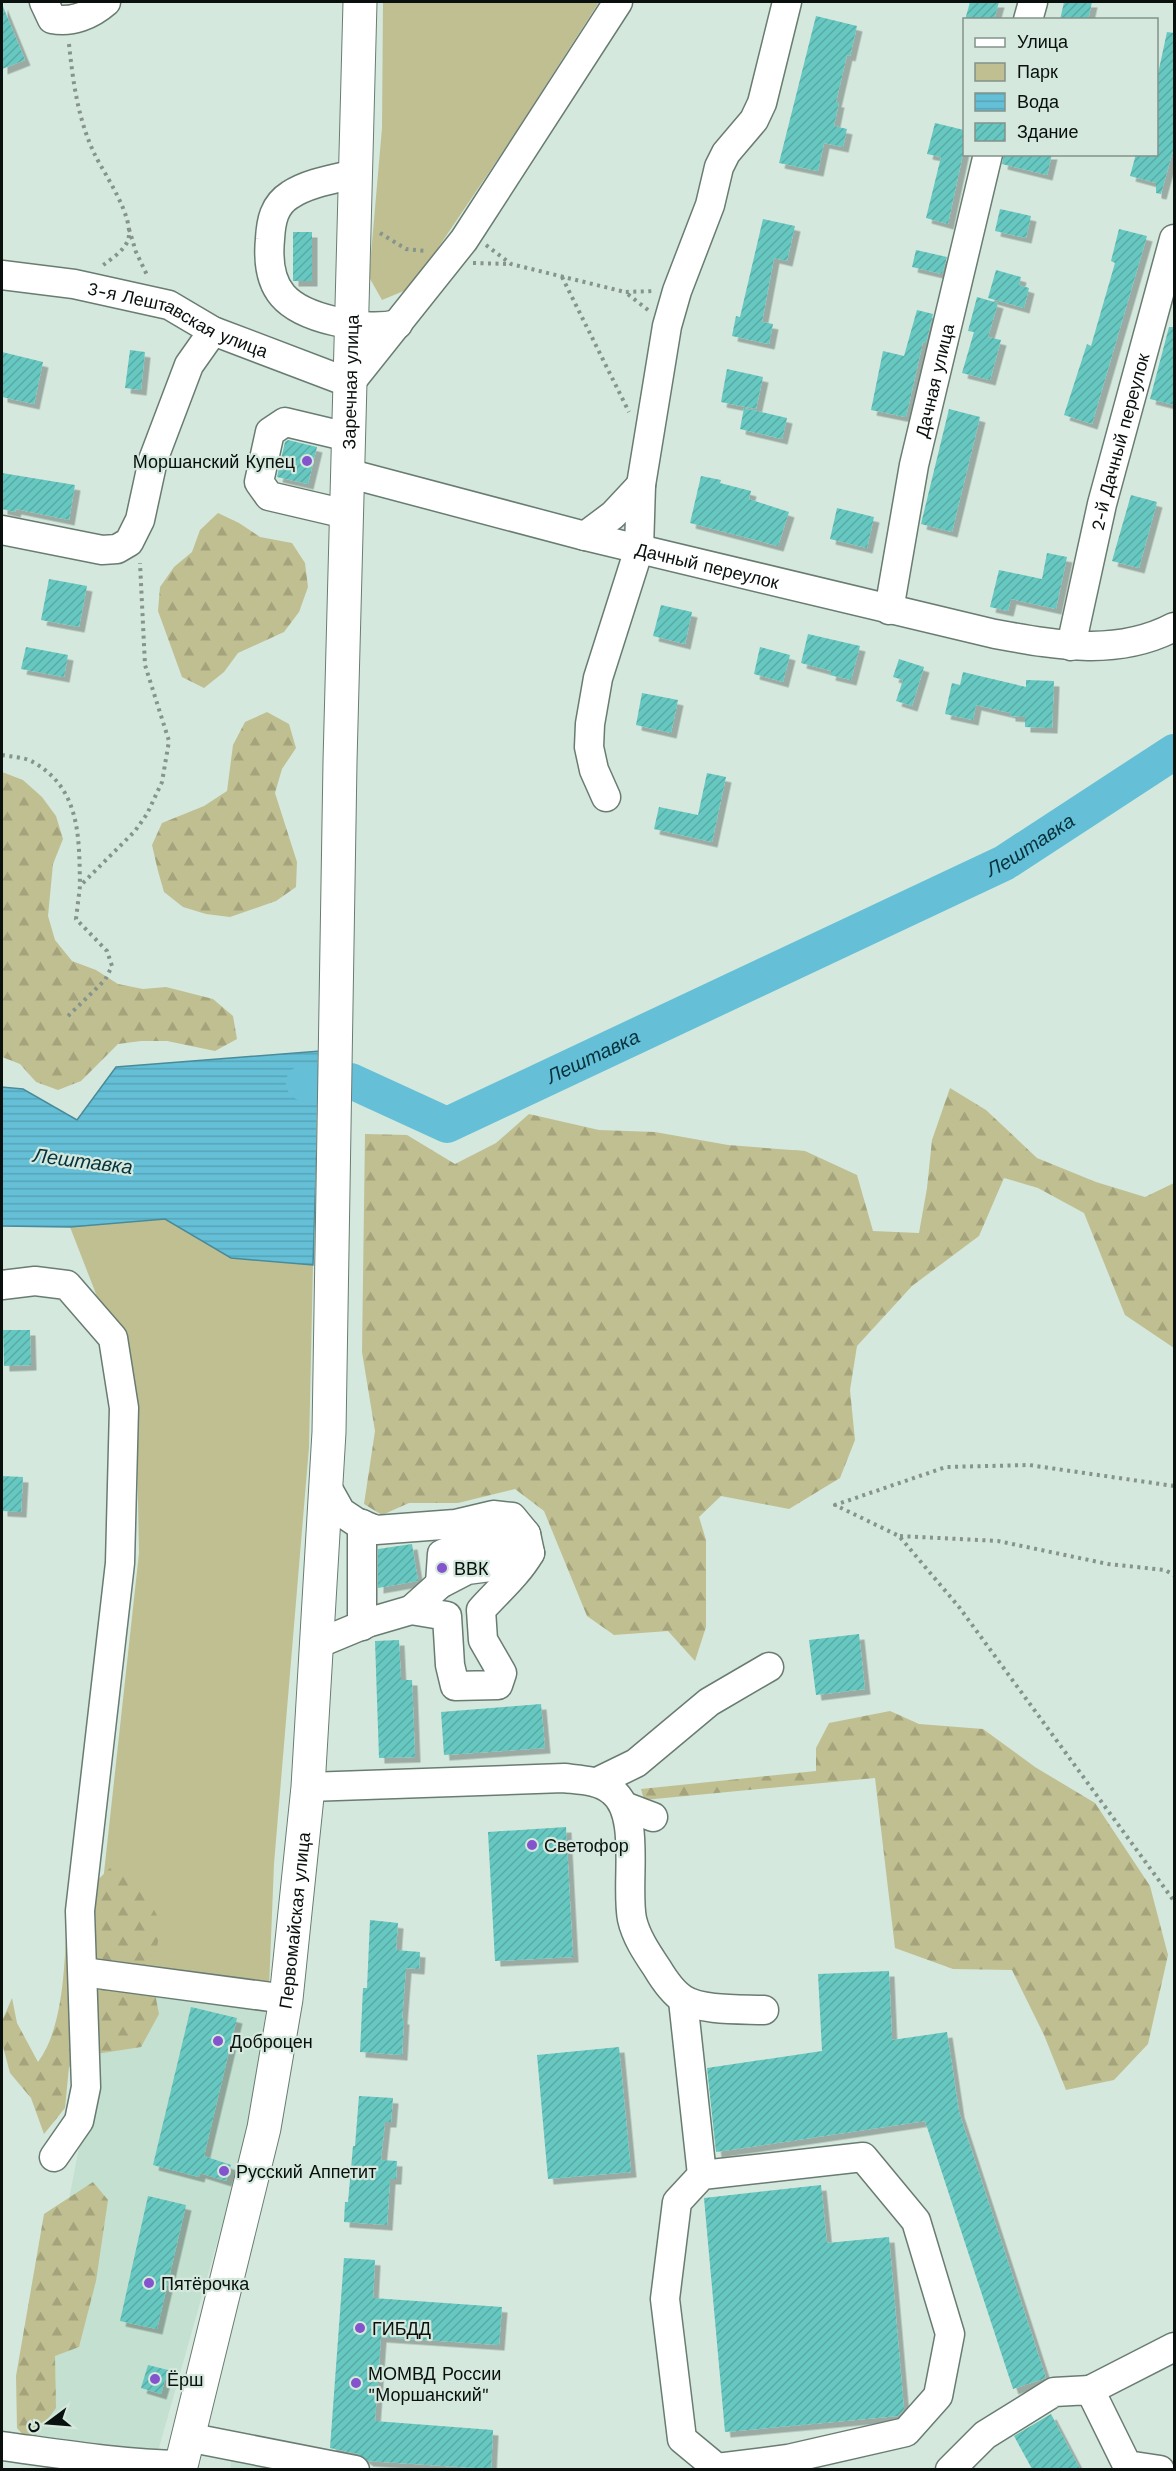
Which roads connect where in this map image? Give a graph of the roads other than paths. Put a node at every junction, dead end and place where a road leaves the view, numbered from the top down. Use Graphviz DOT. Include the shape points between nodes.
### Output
graph roads {
  1 [pos="44,2"];
  2 [pos="106,2"];
  3 [pos="360,2"];
  4 [pos="618,2"];
  5 [pos="787,2"];
  6 [pos="1033,2"];
  7 [pos="1029,18"];
  8 [pos="988,156"];
  9 [pos="355,174"];
  10 [pos="1174,239"];
  11 [pos="2,275"];
  12 [pos="398,324"];
  13 [pos="351,325"];
  14 [pos="213,331"];
  15 [pos="350,383"];
  16 [pos="348,437"];
  17 [pos="347,473"];
  18 [pos="641,485"];
  19 [pos="346,514"];
  20 [pos="2,531"];
  21 [pos="585,536"];
  22 [pos="639,549"];
  23 [pos="889,610"];
  24 [pos="1174,627"];
  25 [pos="1071,646"];
  26 [pos="606,797"];
  27 [pos="2,1285"];
  28 [pos="329,1432"];
  29 [pos="327,1487"];
  30 [pos="362,1524"];
  31 [pos="528,1543"];
  32 [pos="411,1610"];
  33 [pos="481,1610"];
  34 [pos="447,1616"];
  35 [pos="362,1626"];
  36 [pos="317,1644"];
  37 [pos="769,1667"];
  38 [pos="597,1782"];
  39 [pos="308,1787"];
  40 [pos="624,1806"];
  41 [pos="653,1817"];
  42 [pos="83,1972"];
  43 [pos="286,1999"];
  44 [pos="684,2000"];
  45 [pos="764,2010"];
  46 [pos="54,2157"];
  47 [pos="702,2175"];
  48 [pos="1174,2347"];
  49 [pos="1090,2390"];
  50 [pos="2,2446"];
  51 [pos="182,2457"];
  52 [pos="135,2466"];
  53 [pos="355,2469"];
  54 [pos="950,2469"];
  55 [pos="1160,2469"];
  1 -- 2 [label="street" via="52,19 66,22 94,12"];
  3 -- 9 [label="main road"];
  4 -- 12 [label="street" via="470,233"];
  5 -- 18 [label="street" via="762,103 719,167 710,205 677,291 667,326"];
  6 -- 7 [label="street"];
  8 -- 23 [label="street, Дачная улица" via="914,465"];
  9 -- 13 [label="main road, Заречная улица"];
  9 -- 13 [label="street" via="289,196 278,206 271,221 269,249 275,282 294,308"];
  10 -- 25 [label="street, 2-й Дачный переулок" via="1102,504"];
  11 -- 14 [label="street, 3-я Лештавская улица" via="74,284 169,305"];
  12 -- 13 [label="street"];
  12 -- 15 [label="street"];
  13 -- 15 [label="main road, Заречная улица"];
  14 -- 15 [label="street, 3-я Лештавская улица"];
  14 -- 20 [label="street" via="189,365 153,460 140,520 129,542 117,549 102,550"];
  15 -- 16 [label="main road, Заречная улица"];
  16 -- 17 [label="main road, Заречная улица"];
  16 -- 19 [label="street" via="285,422 270,432 259,482 269,496"];
  17 -- 19 [label="main road, Заречная улица"];
  17 -- 21 [label="street, Дачный переулок"];
  18 -- 21 [label="street" via="613,515"];
  18 -- 22 [label="street"];
  19 -- 28 [label="main road, Заречная улица"];
  21 -- 22 [label="street, Дачный переулок"];
  22 -- 23 [label="street, Дачный переулок"];
  22 -- 26 [label="street" via="598,678 590,724 592,758"];
  23 -- 25 [label="street, Дачный переулок"];
  24 -- 25 [label="street, Дачный переулок" via="1122,645"];
  27 -- 42 [label="street" via="35,1281 67,1285 113,1338 124,1408 120,1563 80,1911"];
  28 -- 29 [label="main road, Первомайская улица"];
  29 -- 30 [label="street" via="341,1512"];
  29 -- 36 [label="main road, Первомайская улица"];
  30 -- 31 [label="street" via="376,1530 455,1524 493,1515 512,1517"];
  30 -- 35 [label="street"];
  31 -- 32 [label="street" via="490,1567 467,1570 440,1584"];
  31 -- 33 [label="street" via="520,1570"];
  32 -- 34 [label="street"];
  32 -- 35 [label="street"];
  33 -- 34 [label="street"];
  33 -- 34 [label="street" via="483,1640 501,1673 498,1685 454,1686"];
  35 -- 36 [label="street"];
  36 -- 39 [label="main road, Первомайская улица"];
  37 -- 38 [label="street" via="709,1702 636,1763"];
  38 -- 39 [label="street" via="564,1778"];
  38 -- 40 [label="street" via="613,1792"];
  39 -- 43 [label="main road, Первомайская улица"];
  40 -- 41 [label="street"];
  40 -- 44 [label="street" via="630,1829 632,1921 641,1944"];
  42 -- 43 [label="street"];
  42 -- 46 [label="street" via="86,2087 79,2121"];
  43 -- 51 [label="main road, Первомайская улица" via="264,2128"];
  44 -- 45 [label="street" via="709,2007"];
  44 -- 47 [label="street"];
  47 -- 47 [label="street" via="677,2202 664,2299 682,2439 717,2468 788,2459 906,2432 938,2396 950,2334 916,2221 862,2157"];
  48 -- 49 [label="street"];
  49 -- 54 [label="street" via="1054,2392 986,2435"];
  49 -- 55 [label="street" via="1127,2465"];
  50 -- 52 [label="street"];
  51 -- 52 [label="street"];
  51 -- 53 [label="street"];
}
